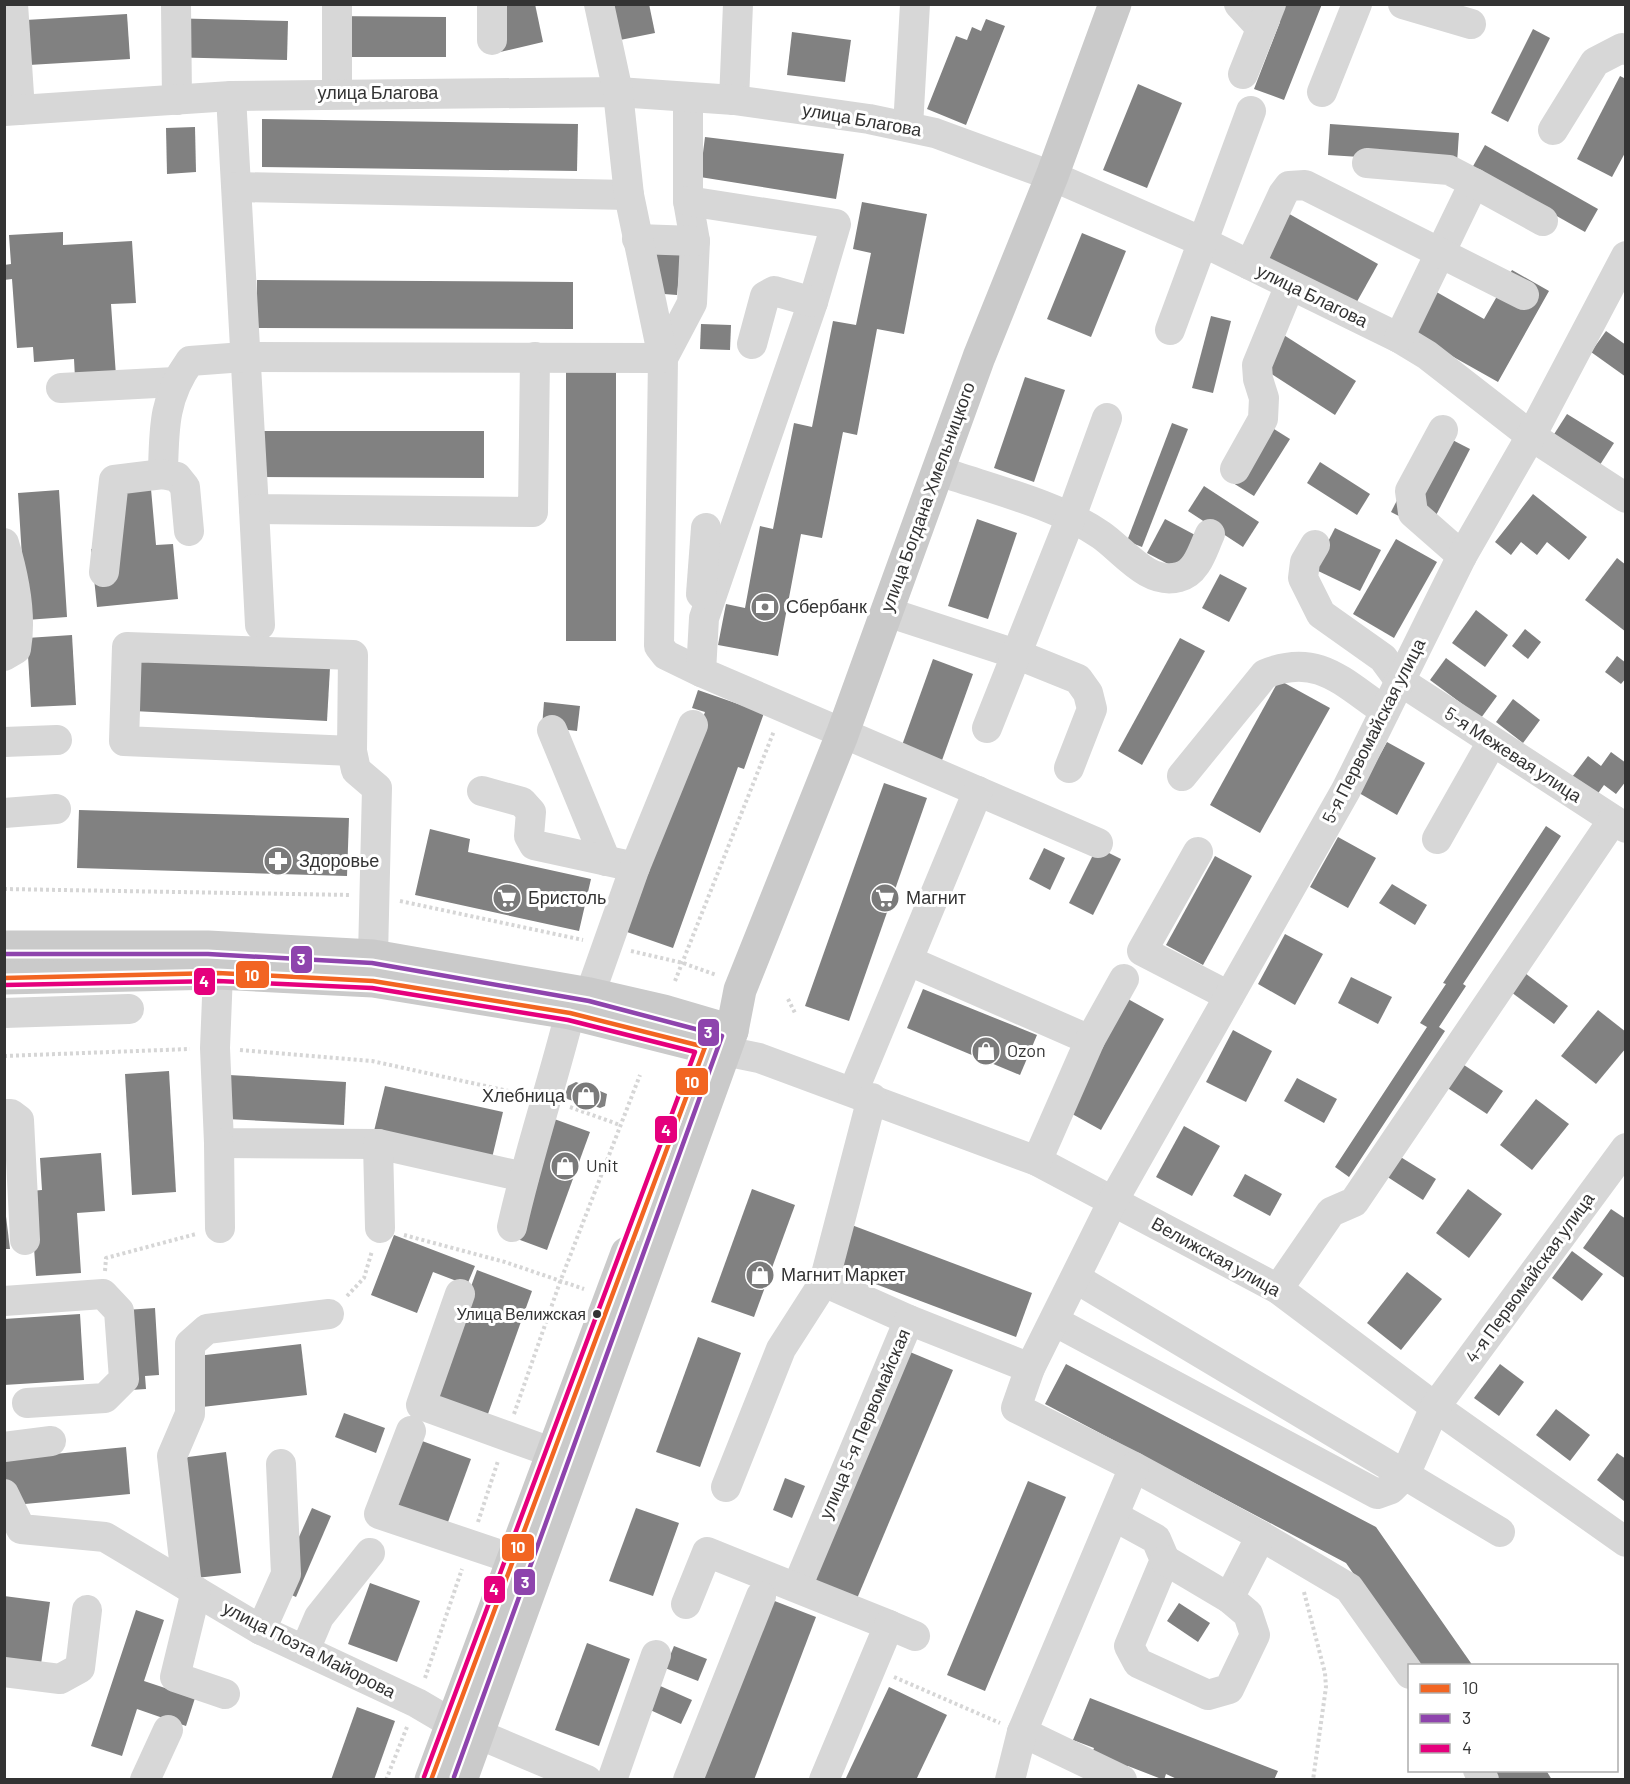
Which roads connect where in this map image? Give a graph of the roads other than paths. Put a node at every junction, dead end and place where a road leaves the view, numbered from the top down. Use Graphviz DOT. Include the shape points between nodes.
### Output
graph roads {
  1 [pos="12,4"];
  2 [pos="176,4"];
  3 [pos="337,4"];
  4 [pos="492,4"];
  5 [pos="599,4"];
  6 [pos="738,4"];
  7 [pos="915,4"];
  8 [pos="1115,4"];
  9 [pos="1239,4"];
  10 [pos="1357,4"];
  11 [pos="1403,4"];
  12 [pos="1266,16"];
  13 [pos="1471,24"];
  14 [pos="492,40"];
  15 [pos="1626,50"];
  16 [pos="1243,74"];
  17 [pos="618,92"];
  18 [pos="1322,92"];
  19 [pos="337,93"];
  20 [pos="231,96"];
  21 [pos="688,98"];
  22 [pos="177,99"];
  23 [pos="734,100"];
  24 [pos="12,110"];
  25 [pos="1251,111"];
  26 [pos="908,127"];
  27 [pos="1553,130"];
  28 [pos="1366,163"];
  29 [pos="1052,176"];
  30 [pos="1474,183"];
  31 [pos="237,187"];
  32 [pos="628,195"];
  33 [pos="688,201"];
  34 [pos="1543,221"];
  35 [pos="637,239"];
  36 [pos="695,241"];
  37 [pos="1203,242"];
  38 [pos="1440,254"];
  39 [pos="1626,256"];
  40 [pos="1250,265"];
  41 [pos="1290,285"];
  42 [pos="1524,295"];
  43 [pos="813,302"];
  44 [pos="1170,330"];
  45 [pos="1399,338"];
  46 [pos="752,344"];
  47 [pos="244,357"];
  48 [pos="536,357"];
  49 [pos="663,358"];
  50 [pos="175,382"];
  51 [pos="61,388"];
  52 [pos="1107,418"];
  53 [pos="1443,430"];
  54 [pos="1532,436"];
  55 [pos="1235,469"];
  56 [pos="939,471"];
  57 [pos="163,474"];
  58 [pos="1626,498"];
  59 [pos="254,509"];
  60 [pos="1071,517"];
  61 [pos="706,528"];
  62 [pos="189,531"];
  63 [pos="1210,534"];
  64 [pos="4,543"];
  65 [pos="1315,545"];
  66 [pos="1462,556"];
  67 [pos="104,572"];
  68 [pos="887,612"];
  69 [pos="704,618"];
  70 [pos="260,625"];
  71 [pos="1016,654"];
  72 [pos="4,656"];
  73 [pos="701,672"];
  74 [pos="1400,681"];
  75 [pos="1385,711"];
  76 [pos="693,725"];
  77 [pos="987,728"];
  78 [pos="552,730"];
  79 [pos="842,735"];
  80 [pos="57,740"];
  81 [pos="4,742"];
  82 [pos="1492,742"];
  83 [pos="352,750"];
  84 [pos="1069,768"];
  85 [pos="1182,776"];
  86 [pos="482,791"];
  87 [pos="978,791"];
  88 [pos="56,809"];
  89 [pos="4,813"];
  90 [pos="1619,824"];
  91 [pos="1437,839"];
  92 [pos="1098,843"];
  93 [pos="1198,852"];
  94 [pos="620,864"];
  95 [pos="4,947"];
  96 [pos="372,956"];
  97 [pos="909,962"];
  98 [pos="218,974"];
  99 [pos="4,978"];
  100 [pos="1124,979"];
  101 [pos="1229,996"];
  102 [pos="580,1004"];
  103 [pos="129,1009"];
  104 [pos="4,1013"];
  105 [pos="718,1039"];
  106 [pos="1090,1040"];
  107 [pos="863,1095"];
  108 [pos="4,1114"];
  109 [pos="219,1143"];
  110 [pos="378,1144"];
  111 [pos="1626,1148"];
  112 [pos="1037,1161"];
  113 [pos="524,1177"];
  114 [pos="1113,1201"];
  115 [pos="512,1227"];
  116 [pos="220,1228"];
  117 [pos="380,1228"];
  118 [pos="25,1240"];
  119 [pos="1077,1279"];
  120 [pos="824,1282"];
  121 [pos="1278,1289"];
  122 [pos="460,1294"];
  123 [pos="4,1301"];
  124 [pos="329,1314"];
  125 [pos="909,1320"];
  126 [pos="1054,1321"];
  127 [pos="1201,1353"];
  128 [pos="1030,1368"];
  129 [pos="1180,1387"];
  130 [pos="27,1403"];
  131 [pos="1435,1407"];
  132 [pos="1329,1430"];
  133 [pos="411,1431"];
  134 [pos="51,1441"];
  135 [pos="4,1447"];
  136 [pos="551,1452"];
  137 [pos="1312,1459"];
  138 [pos="281,1464"];
  139 [pos="1134,1467"];
  140 [pos="1405,1475"];
  141 [pos="726,1487"];
  142 [pos="4,1494"];
  143 [pos="1114,1516"];
  144 [pos="1500,1533"];
  145 [pos="1261,1536"];
  146 [pos="1626,1542"];
  147 [pos="370,1553"];
  148 [pos="513,1559"];
  149 [pos="1165,1560"];
  150 [pos="797,1587"];
  151 [pos="192,1589"];
  152 [pos="761,1596"];
  153 [pos="1229,1598"];
  154 [pos="686,1604"];
  155 [pos="87,1610"];
  156 [pos="261,1630"];
  157 [pos="305,1650"];
  158 [pos="656,1655"];
  159 [pos="1408,1671"];
  160 [pos="4,1672"];
  161 [pos="225,1694"];
  162 [pos="465,1729"];
  163 [pos="168,1730"];
  164 [pos="1022,1732"];
  165 [pos="145,1779"];
  166 [pos="431,1779"];
  167 [pos="461,1779"];
  168 [pos="587,1779"];
  169 [pos="612,1779"];
  170 [pos="688,1779"];
  171 [pos="824,1779"];
  172 [pos="1010,1779"];
  173 [pos="1122,1779"];
  1 -- 24 [label="street"];
  2 -- 22 [label="street"];
  3 -- 19 [label="street"];
  4 -- 14 [label="street"];
  5 -- 17 [label="street"];
  6 -- 23 [label="street"];
  7 -- 26 [label="street"];
  8 -- 29 [label="main road, улица Богдана Хмельницкого"];
  9 -- 12 [label="street"];
  10 -- 18 [label="street"];
  11 -- 13 [label="street"];
  12 -- 16 [label="street"];
  15 -- 27 [label="street" via="1622,48 1595,62"];
  17 -- 19 [label="street, улица Благова"];
  17 -- 21 [label="street, улица Благова"];
  17 -- 32 [label="street"];
  19 -- 20 [label="street, улица Благова"];
  20 -- 22 [label="street, улица Благова"];
  20 -- 31 [label="street"];
  21 -- 23 [label="street, улица Благова"];
  21 -- 33 [label="street"];
  22 -- 24 [label="street, улица Благова"];
  23 -- 26 [label="street, улица Благова"];
  25 -- 37 [label="street"];
  26 -- 29 [label="street, улица Благова" via="935,133"];
  28 -- 30 [label="street" via="1449,170"];
  29 -- 37 [label="street, улица Благова"];
  29 -- 56 [label="main road, улица Богдана Хмельницкого" via="979,357"];
  30 -- 34 [label="street"];
  30 -- 38 [label="street"];
  31 -- 32 [label="street"];
  31 -- 47 [label="street"];
  32 -- 35 [label="street"];
  33 -- 36 [label="street"];
  33 -- 43 [label="street" via="836,224"];
  35 -- 36 [label="street"];
  35 -- 49 [label="street"];
  36 -- 49 [label="street" via="692,303"];
  37 -- 40 [label="street, улица Благова"];
  37 -- 44 [label="street"];
  38 -- 40 [label="street" via="1305,185 1289,186 1283,194"];
  38 -- 42 [label="street"];
  38 -- 45 [label="street"];
  39 -- 54 [label="street, 5-я Первомайская улица"];
  40 -- 41 [label="street, улица Благова"];
  41 -- 45 [label="street, улица Благова"];
  41 -- 55 [label="street" via="1257,365 1264,398 1263,419"];
  43 -- 46 [label="street" via="774,291 765,296"];
  43 -- 69 [label="street"];
  45 -- 54 [label="street, улица Благова"];
  47 -- 48 [label="street"];
  47 -- 50 [label="street" via="190,361"];
  47 -- 59 [label="street"];
  48 -- 49 [label="street"];
  48 -- 59 [label="street" via="533,512"];
  49 -- 73 [label="street" via="658,646 666,655"];
  50 -- 51 [label="street"];
  50 -- 57 [label="street" via="164,427"];
  52 -- 60 [label="street"];
  53 -- 66 [label="street" via="1410,492 1413,513"];
  54 -- 58 [label="street, улица Благова"];
  54 -- 66 [label="street, 5-я Первомайская улица"];
  56 -- 60 [label="street"];
  56 -- 68 [label="main road, улица Богдана Хмельницкого"];
  57 -- 62 [label="street" via="177,477 185,486"];
  57 -- 67 [label="street" via="114,480"];
  59 -- 70 [label="street"];
  60 -- 63 [label="street" via="1101,535 1142,569 1160,577 1179,578 1193,569"];
  60 -- 71 [label="street"];
  61 -- 69 [label="street" via="701,604"];
  64 -- 72 [label="street" via="11,566 19,633 16,649"];
  65 -- 74 [label="street, 5-я Межевая улица" via="1305,562 1303,578 1321,614 1383,658"];
  66 -- 74 [label="street, 5-я Первомайская улица"];
  68 -- 71 [label="street"];
  68 -- 79 [label="main road, улица Богдана Хмельницкого"];
  69 -- 73 [label="street"];
  71 -- 77 [label="street"];
  71 -- 84 [label="street" via="1078,680 1088,693 1092,709"];
  73 -- 79 [label="street"];
  74 -- 75 [label="street, 5-я Первомайская улица"];
  74 -- 82 [label="street, 5-я Межевая улица"];
  75 -- 85 [label="street" via="1319,668 1283,667 1265,674"];
  75 -- 101 [label="street, 5-я Первомайская улица" via="1346,790"];
  76 -- 94 [label="street"];
  78 -- 94 [label="street"];
  79 -- 87 [label="street"];
  79 -- 105 [label="main road, улица Богдана Хмельницкого"];
  80 -- 81 [label="street"];
  82 -- 90 [label="street, 5-я Межевая улица"];
  82 -- 91 [label="street"];
  83 -- 83 [label="street" via="353,654 127,647 124,741"];
  83 -- 96 [label="street" via="356,770 377,788"];
  86 -- 94 [label="street" via="522,802 531,812 529,836 534,845"];
  87 -- 92 [label="street"];
  87 -- 97 [label="street"];
  88 -- 89 [label="street"];
  90 -- 121 [label="street" via="1354,1202 1331,1212"];
  93 -- 101 [label="street" via="1142,951"];
  94 -- 102 [label="street"];
  95 -- 96 [label="main road, Велижская улица" via="208,947"];
  96 -- 102 [label="main road, Велижская улица"];
  97 -- 106 [label="street"];
  97 -- 107 [label="street"];
  98 -- 99 [label="main road, Велижская улица"];
  98 -- 102 [label="main road, Велижская улица" via="373,981"];
  98 -- 109 [label="street" via="215,1048"];
  100 -- 106 [label="street"];
  101 -- 114 [label="street, 5-я Первомайская улица"];
  102 -- 105 [label="main road, Велижская улица" via="664,1011"];
  102 -- 113 [label="street"];
  103 -- 104 [label="street"];
  105 -- 107 [label="street, Велижская улица"];
  105 -- 136 [label="main road, улица Богдана Хмельницкого" via="610,1297"];
  105 -- 162 [label="main road, улица Богдана Хмельницкого"];
  106 -- 112 [label="street"];
  107 -- 112 [label="street, Велижская улица"];
  107 -- 120 [label="street"];
  108 -- 118 [label="street" via="18,1120"];
  109 -- 110 [label="street"];
  109 -- 116 [label="street"];
  110 -- 113 [label="street"];
  110 -- 117 [label="street"];
  111 -- 131 [label="street, 4-я Первомайская улица"];
  112 -- 114 [label="street, Велижская улица"];
  113 -- 115 [label="street"];
  114 -- 119 [label="street"];
  114 -- 121 [label="street, Велижская улица"];
  119 -- 126 [label="street"];
  119 -- 127 [label="street"];
  120 -- 125 [label="street"];
  120 -- 141 [label="street" via="781,1349"];
  121 -- 131 [label="street, Велижская улица"];
  122 -- 136 [label="street" via="421,1405"];
  123 -- 130 [label="street" via="103,1294 119,1311 124,1379 105,1398"];
  124 -- 151 [label="street" via="207,1329 190,1344 190,1414 172,1456"];
  125 -- 128 [label="street, улица 5-я Первомайская"];
  125 -- 150 [label="street, улица 5-я Первомайская"];
  126 -- 128 [label="street"];
  126 -- 129 [label="street"];
  127 -- 129 [label="street"];
  127 -- 132 [label="street"];
  128 -- 139 [label="street" via="1016,1408"];
  129 -- 137 [label="street"];
  131 -- 140 [label="street, 4-я Первомайская улица"];
  131 -- 146 [label="street, Велижская улица"];
  132 -- 137 [label="street"];
  132 -- 140 [label="street"];
  133 -- 148 [label="street" via="379,1514"];
  134 -- 135 [label="street"];
  136 -- 148 [label="main road, улица Богдана Хмельницкого"];
  137 -- 140 [label="street" via="1377,1494 1391,1489"];
  138 -- 156 [label="street" via="286,1574"];
  139 -- 143 [label="street"];
  139 -- 145 [label="street"];
  140 -- 144 [label="street"];
  142 -- 151 [label="street, улица Поэта Майорова" via="21,1529 105,1537"];
  143 -- 149 [label="street" via="1156,1539"];
  143 -- 164 [label="street"];
  145 -- 153 [label="street"];
  145 -- 159 [label="street" via="1349,1588"];
  147 -- 157 [label="street" via="319,1617"];
  148 -- 162 [label="main road, улица Богдана Хмельницкого"];
  149 -- 153 [label="street"];
  149 -- 153 [label="street" via="1129,1646 1138,1664 1208,1695 1229,1689 1255,1635 1248,1614"];
  150 -- 154 [label="street" via="707,1552"];
  150 -- 171 [label="street" via="902,1631 872,1667"];
  151 -- 156 [label="street, улица Поэта Майорова"];
  151 -- 161 [label="street" via="175,1677"];
  152 -- 170 [label="street"];
  155 -- 160 [label="street" via="80,1668 60,1679"];
  156 -- 157 [label="street, улица Поэта Майорова"];
  157 -- 162 [label="street, улица Поэта Майорова"];
  158 -- 169 [label="street"];
  162 -- 166 [label="main road, улица Богдана Хмельницкого"];
  162 -- 167 [label="main road, улица Богдана Хмельницкого"];
  162 -- 168 [label="street, улица Поэта Майорова"];
  163 -- 165 [label="street"];
  164 -- 172 [label="street"];
  164 -- 173 [label="street"];
}
